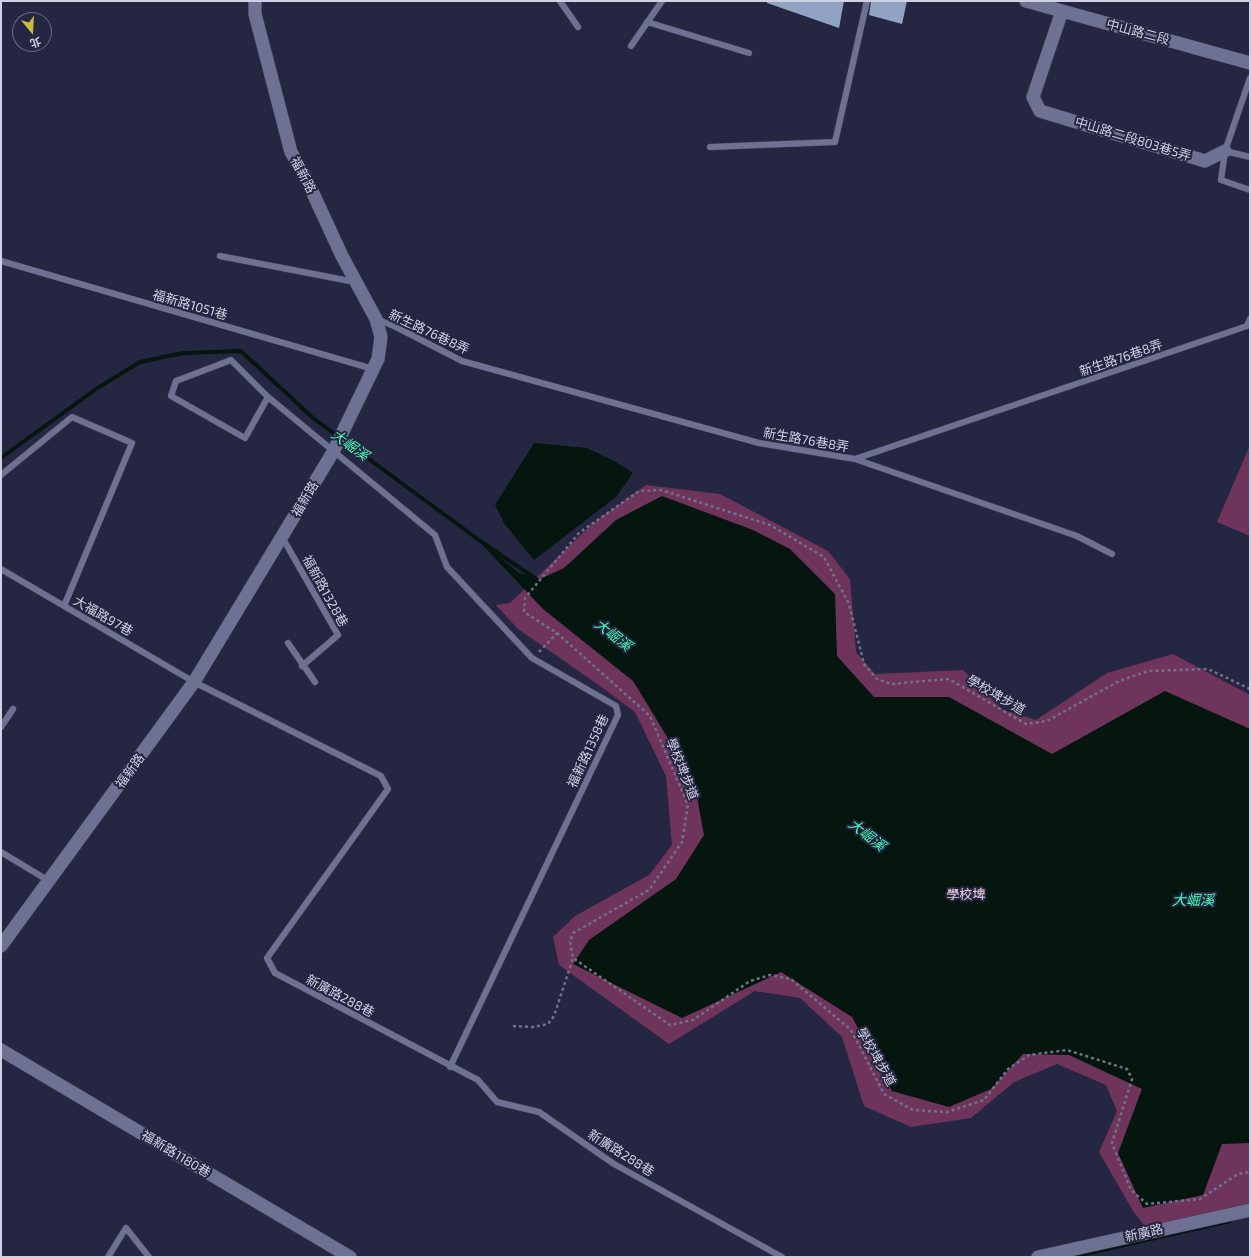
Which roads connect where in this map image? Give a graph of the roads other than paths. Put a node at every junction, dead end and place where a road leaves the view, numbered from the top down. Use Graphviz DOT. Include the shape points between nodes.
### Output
graph roads {
  1 [pos="255,1"];
  2 [pos="560,1"];
  3 [pos="662,1"];
  4 [pos="867,1"];
  5 [pos="1026,1"];
  6 [pos="1062,11"];
  7 [pos="647,22"];
  8 [pos="578,27"];
  9 [pos="631,46"];
  10 [pos="749,53"];
  11 [pos="1250,63"];
  12 [pos="1250,78"];
  13 [pos="710,147"];
  14 [pos="1225,151"];
  15 [pos="1250,157"];
  16 [pos="1250,190"];
  17 [pos="220,256"];
  18 [pos="1,261"];
  19 [pos="356,282"];
  20 [pos="376,319"];
  21 [pos="1250,319"];
  22 [pos="373,369"];
  23 [pos="268,396"];
  24 [pos="333,452"];
  25 [pos="855,459"];
  26 [pos="1,475"];
  27 [pos="282,537"];
  28 [pos="1112,554"];
  29 [pos="1,569"];
  30 [pos="64,606"];
  31 [pos="288,643"];
  32 [pos="302,666"];
  33 [pos="194,682"];
  34 [pos="316,682"];
  35 [pos="13,709"];
  36 [pos="1,728"];
  37 [pos="1,852"];
  38 [pos="49,881"];
  39 [pos="1,946"];
  40 [pos="1,1050"];
  41 [pos="450,1067"];
  42 [pos="1250,1210"];
  43 [pos="108,1257"];
  44 [pos="148,1257"];
  45 [pos="350,1257"];
  46 [pos="782,1257"];
  47 [pos="1038,1257"];
  1 -- 19 [label="street, 福新路" via="255,14 291,152"];
  2 -- 8 [label="lane"];
  3 -- 7 [label="lane"];
  4 -- 13 [label="lane" via="835,142"];
  5 -- 6 [label="street, 中山路二段"];
  6 -- 11 [label="street, 中山路二段"];
  6 -- 14 [label="street, 中山路二段803巷5弄" via="1032,97 1040,111 1205,161"];
  7 -- 9 [label="lane"];
  7 -- 10 [label="lane"];
  12 -- 14 [label="lane"];
  14 -- 15 [label="lane"];
  14 -- 16 [label="lane" via="1221,180"];
  17 -- 19 [label="lane"];
  18 -- 22 [label="lane, 福新路1051巷"];
  19 -- 20 [label="street, 福新路"];
  20 -- 22 [label="street, 福新路" via="381,337 378,358"];
  20 -- 25 [label="lane, 新生路76巷8弄" via="462,361 759,443"];
  21 -- 25 [label="lane, 新生路76巷8弄" via="1247,326"];
  22 -- 24 [label="street, 福新路"];
  23 -- 23 [label="lane, 福新路1358巷" via="231,360 176,382 171,396 245,438"];
  23 -- 24 [label="lane, 福新路1358巷"];
  24 -- 27 [label="street, 福新路"];
  24 -- 41 [label="lane, 福新路1358巷" via="436,535 447,567 532,658 616,706 618,715"];
  25 -- 28 [label="lane" via="1077,536"];
  26 -- 30 [label="lane" via="72,417 132,443"];
  27 -- 32 [label="lane, 福新路1328巷" via="338,635"];
  27 -- 33 [label="street, 福新路"];
  29 -- 30 [label="lane, 大福路97巷"];
  30 -- 33 [label="lane, 大福路97巷"];
  31 -- 32 [label="lane"];
  32 -- 34 [label="lane"];
  33 -- 38 [label="street, 福新路"];
  33 -- 41 [label="lane, 新廣路288巷" via="381,776 388,789 267,958 275,973"];
  35 -- 36 [label="lane"];
  37 -- 38 [label="lane"];
  38 -- 39 [label="street, 福新路"];
  40 -- 45 [label="street, 福新路1180巷"];
  41 -- 46 [label="lane, 新廣路288巷" via="478,1080 497,1102 539,1112 614,1164"];
  42 -- 47 [label="street, 新廣路"];
  43 -- 44 [label="lane" via="126,1228"];
}
